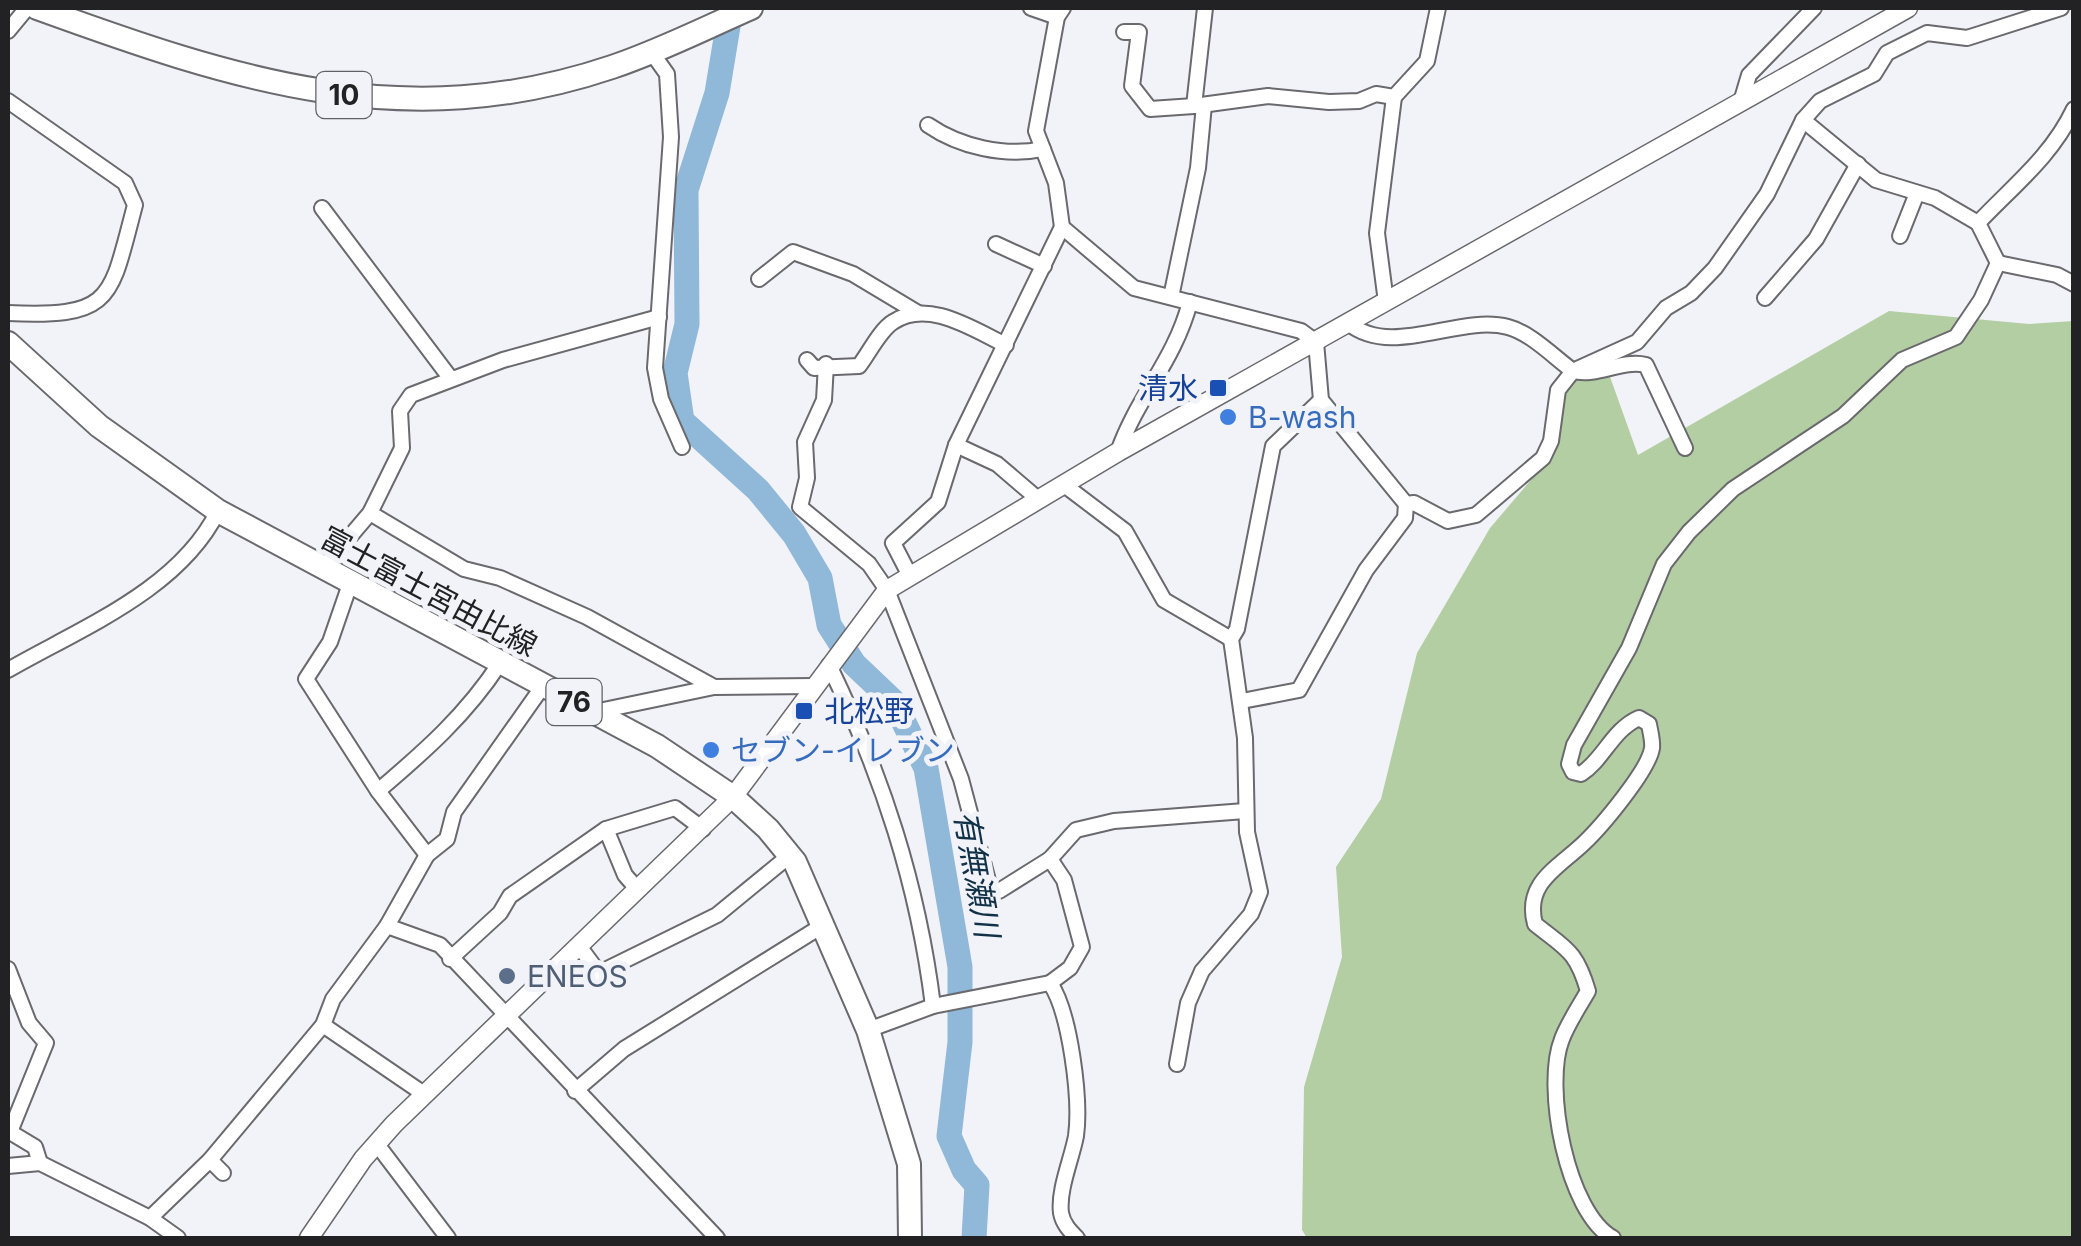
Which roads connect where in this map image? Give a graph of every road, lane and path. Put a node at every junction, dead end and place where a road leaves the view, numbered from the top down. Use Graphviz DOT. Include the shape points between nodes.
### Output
graph roads {
  1 [pos="27,8"];
  2 [pos="37,8"];
  3 [pos="751,8"];
  4 [pos="1031,8"];
  5 [pos="1206,8"];
  6 [pos="1438,8"];
  7 [pos="1814,8"];
  8 [pos="1908,8"];
  9 [pos="2061,8"];
  10 [pos="1060,12"];
  11 [pos="8,31"];
  12 [pos="1124,32"];
  13 [pos="655,52"];
  14 [pos="1733,71"];
  15 [pos="1749,75"];
  16 [pos="1394,96"];
  17 [pos="8,101"];
  18 [pos="1740,102"];
  19 [pos="1199,106"];
  20 [pos="2074,109"];
  21 [pos="1803,120"];
  22 [pos="928,125"];
  23 [pos="1043,149"];
  24 [pos="1858,164"];
  25 [pos="1917,193"];
  26 [pos="322,208"];
  27 [pos="1978,224"];
  28 [pos="1062,227"];
  29 [pos="1900,236"];
  30 [pos="996,244"];
  31 [pos="1998,263"];
  32 [pos="1044,266"];
  33 [pos="759,280"];
  34 [pos="2074,284"];
  35 [pos="1171,296"];
  36 [pos="1765,298"];
  37 [pos="1190,302"];
  38 [pos="1386,302"];
  39 [pos="8,313"];
  40 [pos="918,313"];
  41 [pos="659,316"];
  42 [pos="1348,323"];
  43 [pos="1316,342"];
  44 [pos="8,343"];
  45 [pos="1006,345"];
  46 [pos="807,360"];
  47 [pos="826,364"];
  48 [pos="1573,371"];
  49 [pos="451,379"];
  50 [pos="1321,400"];
  51 [pos="956,445"];
  52 [pos="682,447"];
  53 [pos="1685,448"];
  54 [pos="1118,452"];
  55 [pos="1063,484"];
  56 [pos="1038,499"];
  57 [pos="1406,504"];
  58 [pos="218,511"];
  59 [pos="370,512"];
  60 [pos="324,568"];
  61 [pos="909,574"];
  62 [pos="350,584"];
  63 [pos="887,590"];
  64 [pos="1231,638"];
  65 [pos="500,663"];
  66 [pos="831,663"];
  67 [pos="8,670"];
  68 [pos="543,686"];
  69 [pos="814,686"];
  70 [pos="714,687"];
  71 [pos="1242,700"];
  72 [pos="594,712"];
  73 [pos="378,791"];
  74 [pos="733,797"];
  75 [pos="1245,811"];
  76 [pos="606,829"];
  77 [pos="703,829"];
  78 [pos="428,856"];
  79 [pos="789,856"];
  80 [pos="1050,859"];
  81 [pos="638,890"];
  82 [pos="825,924"];
  83 [pos="387,926"];
  84 [pos="580,946"];
  85 [pos="450,959"];
  86 [pos="8,969"];
  87 [pos="1050,982"];
  88 [pos="934,1006"];
  89 [pos="503,1016"];
  90 [pos="323,1025"];
  91 [pos="868,1030"];
  92 [pos="1177,1064"];
  93 [pos="575,1091"];
  94 [pos="424,1094"];
  95 [pos="376,1143"];
  96 [pos="210,1160"];
  97 [pos="40,1163"];
  98 [pos="8,1166"];
  99 [pos="223,1174"];
  100 [pos="150,1218"];
  101 [pos="178,1238"];
  102 [pos="309,1238"];
  103 [pos="448,1238"];
  104 [pos="718,1238"];
  105 [pos="910,1238"];
  106 [pos="1078,1238"];
  107 [pos="1613,1238"];
  1 -- 11 [label="street"];
  2 -- 13 [label="main road, 10" via="194,64 327,94 468,98 608,69"];
  3 -- 13 [label="main road, 10"];
  4 -- 10 [label="street"];
  5 -- 19 [label="street"];
  6 -- 16 [label="street" via="1427,61"];
  7 -- 15 [label="street"];
  8 -- 18 [label="street"];
  9 -- 21 [label="street" via="1968,38 1927,33 1888,53 1874,74 1820,101"];
  10 -- 23 [label="street" via="1036,132"];
  12 -- 19 [label="street" via="1138,32 1132,86 1150,109"];
  13 -- 41 [label="street" via="667,74 671,137"];
  14 -- 15 [label="street"];
  15 -- 18 [label="street"];
  16 -- 19 [label="street" via="1329,102 1268,96"];
  16 -- 38 [label="street" via="1377,233"];
  17 -- 39 [label="street" via="125,183 136,206 110,290 83,309 49,316"];
  18 -- 38 [label="street"];
  19 -- 35 [label="street" via="1198,168"];
  20 -- 27 [label="street" via="2038,167"];
  21 -- 24 [label="street"];
  21 -- 48 [label="street" via="1767,194 1716,268 1637,342"];
  22 -- 23 [label="street" via="996,152"];
  23 -- 28 [label="street"];
  24 -- 25 [label="street" via="1876,180"];
  24 -- 36 [label="street" via="1816,239"];
  25 -- 27 [label="street"];
  25 -- 29 [label="street"];
  26 -- 49 [label="street"];
  27 -- 31 [label="street"];
  28 -- 32 [label="street"];
  28 -- 35 [label="street" via="1134,288"];
  30 -- 32 [label="street"];
  31 -- 34 [label="street"];
  31 -- 107 [label="street" via="1956,337 1902,360 1843,416 1733,489 1689,532 1664,564 1610,688 1574,745 1569,764 1582,774 1639,718 1649,724 1652,748 1640,773 1585,842 1548,872 1531,908 1535,924 1580,963 1588,992 1560,1041 1556,1084 1580,1201 1590,1222"];
  32 -- 45 [label="street"];
  33 -- 40 [label="street" via="793,252 853,274"];
  35 -- 37 [label="street"];
  37 -- 43 [label="street" via="1301,331"];
  37 -- 54 [label="street" via="1179,343 1130,417"];
  38 -- 42 [label="street"];
  40 -- 45 [label="street" via="952,319"];
  40 -- 47 [label="street" via="892,322 859,366"];
  41 -- 49 [label="street"];
  41 -- 52 [label="street" via="655,368"];
  42 -- 43 [label="street"];
  42 -- 48 [label="street" via="1385,338 1487,324 1514,328"];
  43 -- 50 [label="street"];
  43 -- 54 [label="street"];
  44 -- 58 [label="main road, 富士富士宮由比線 / 76" via="141,460"];
  45 -- 51 [label="street"];
  46 -- 47 [label="street" via="814,368"];
  47 -- 63 [label="street" via="824,400 805,442 808,478 800,507 868,564"];
  48 -- 53 [label="street" via="1646,365"];
  48 -- 57 [label="street" via="1558,390 1544,458 1476,515 1448,521"];
  49 -- 59 [label="street" via="404,403 402,448"];
  50 -- 57 [label="street"];
  50 -- 64 [label="street" via="1273,446"];
  51 -- 56 [label="street" via="997,464"];
  51 -- 61 [label="street" via="938,502 893,543"];
  54 -- 55 [label="street"];
  55 -- 56 [label="street"];
  55 -- 64 [label="street" via="1126,530 1164,600"];
  56 -- 61 [label="street"];
  57 -- 71 [label="street" via="1405,518 1366,570 1299,690"];
  58 -- 60 [label="main road, 富士富士宮由比線 / 76"];
  58 -- 67 [label="street" via="206,534 157,583"];
  59 -- 60 [label="street"];
  59 -- 70 [label="street" via="464,568 587,617"];
  60 -- 62 [label="main road, 富士富士宮由比線 / 76"];
  61 -- 63 [label="street"];
  62 -- 65 [label="main road, 富士富士宮由比線 / 76"];
  62 -- 73 [label="street" via="330,642 306,679"];
  63 -- 66 [label="street"];
  63 -- 80 [label="street" via="961,780 990,888 1000,891"];
  64 -- 71 [label="street"];
  65 -- 68 [label="main road, 富士富士宮由比線 / 76"];
  65 -- 73 [label="street" via="470,708"];
  66 -- 69 [label="street"];
  66 -- 88 [label="street" via="903,846"];
  68 -- 72 [label="main road, 富士富士宮由比線 / 76"];
  68 -- 78 [label="street" via="454,812 448,839"];
  69 -- 70 [label="street"];
  69 -- 74 [label="street"];
  70 -- 72 [label="street"];
  71 -- 75 [label="street"];
  72 -- 74 [label="main road, 富士富士宮由比線 / 76"];
  73 -- 78 [label="street"];
  74 -- 77 [label="street"];
  74 -- 79 [label="main road, 富士富士宮由比線 / 76"];
  75 -- 80 [label="street" via="1076,830"];
  75 -- 92 [label="street" via="1260,892 1251,914 1202,971 1188,1003"];
  76 -- 77 [label="street" via="675,808"];
  76 -- 81 [label="street"];
  76 -- 85 [label="street" via="510,896"];
  77 -- 81 [label="street"];
  78 -- 83 [label="street"];
  79 -- 82 [label="main road, 富士富士宮由比線 / 76"];
  79 -- 84 [label="street" via="717,915 599,973"];
  80 -- 87 [label="street" via="1064,880 1082,947 1070,968"];
  81 -- 84 [label="street"];
  82 -- 91 [label="main road, 富士富士宮由比線 / 76"];
  82 -- 93 [label="street" via="624,1049"];
  83 -- 85 [label="street" via="440,945"];
  83 -- 90 [label="street" via="333,999"];
  84 -- 89 [label="street"];
  85 -- 89 [label="street"];
  86 -- 97 [label="street" via="29,1023 46,1043 10,1132 35,1147"];
  87 -- 88 [label="street"];
  87 -- 106 [label="street" via="1061,999 1076,1100 1077,1130 1060,1211"];
  88 -- 91 [label="street"];
  89 -- 93 [label="street"];
  89 -- 94 [label="street"];
  90 -- 94 [label="street"];
  90 -- 96 [label="street"];
  91 -- 105 [label="main road, 富士富士宮由比線 / 76" via="909,1164"];
  93 -- 104 [label="street"];
  94 -- 95 [label="street"];
  95 -- 102 [label="street"];
  95 -- 103 [label="street"];
  96 -- 99 [label="street"];
  96 -- 100 [label="street"];
  97 -- 98 [label="street"];
  97 -- 100 [label="street"];
  100 -- 101 [label="street"];
}
